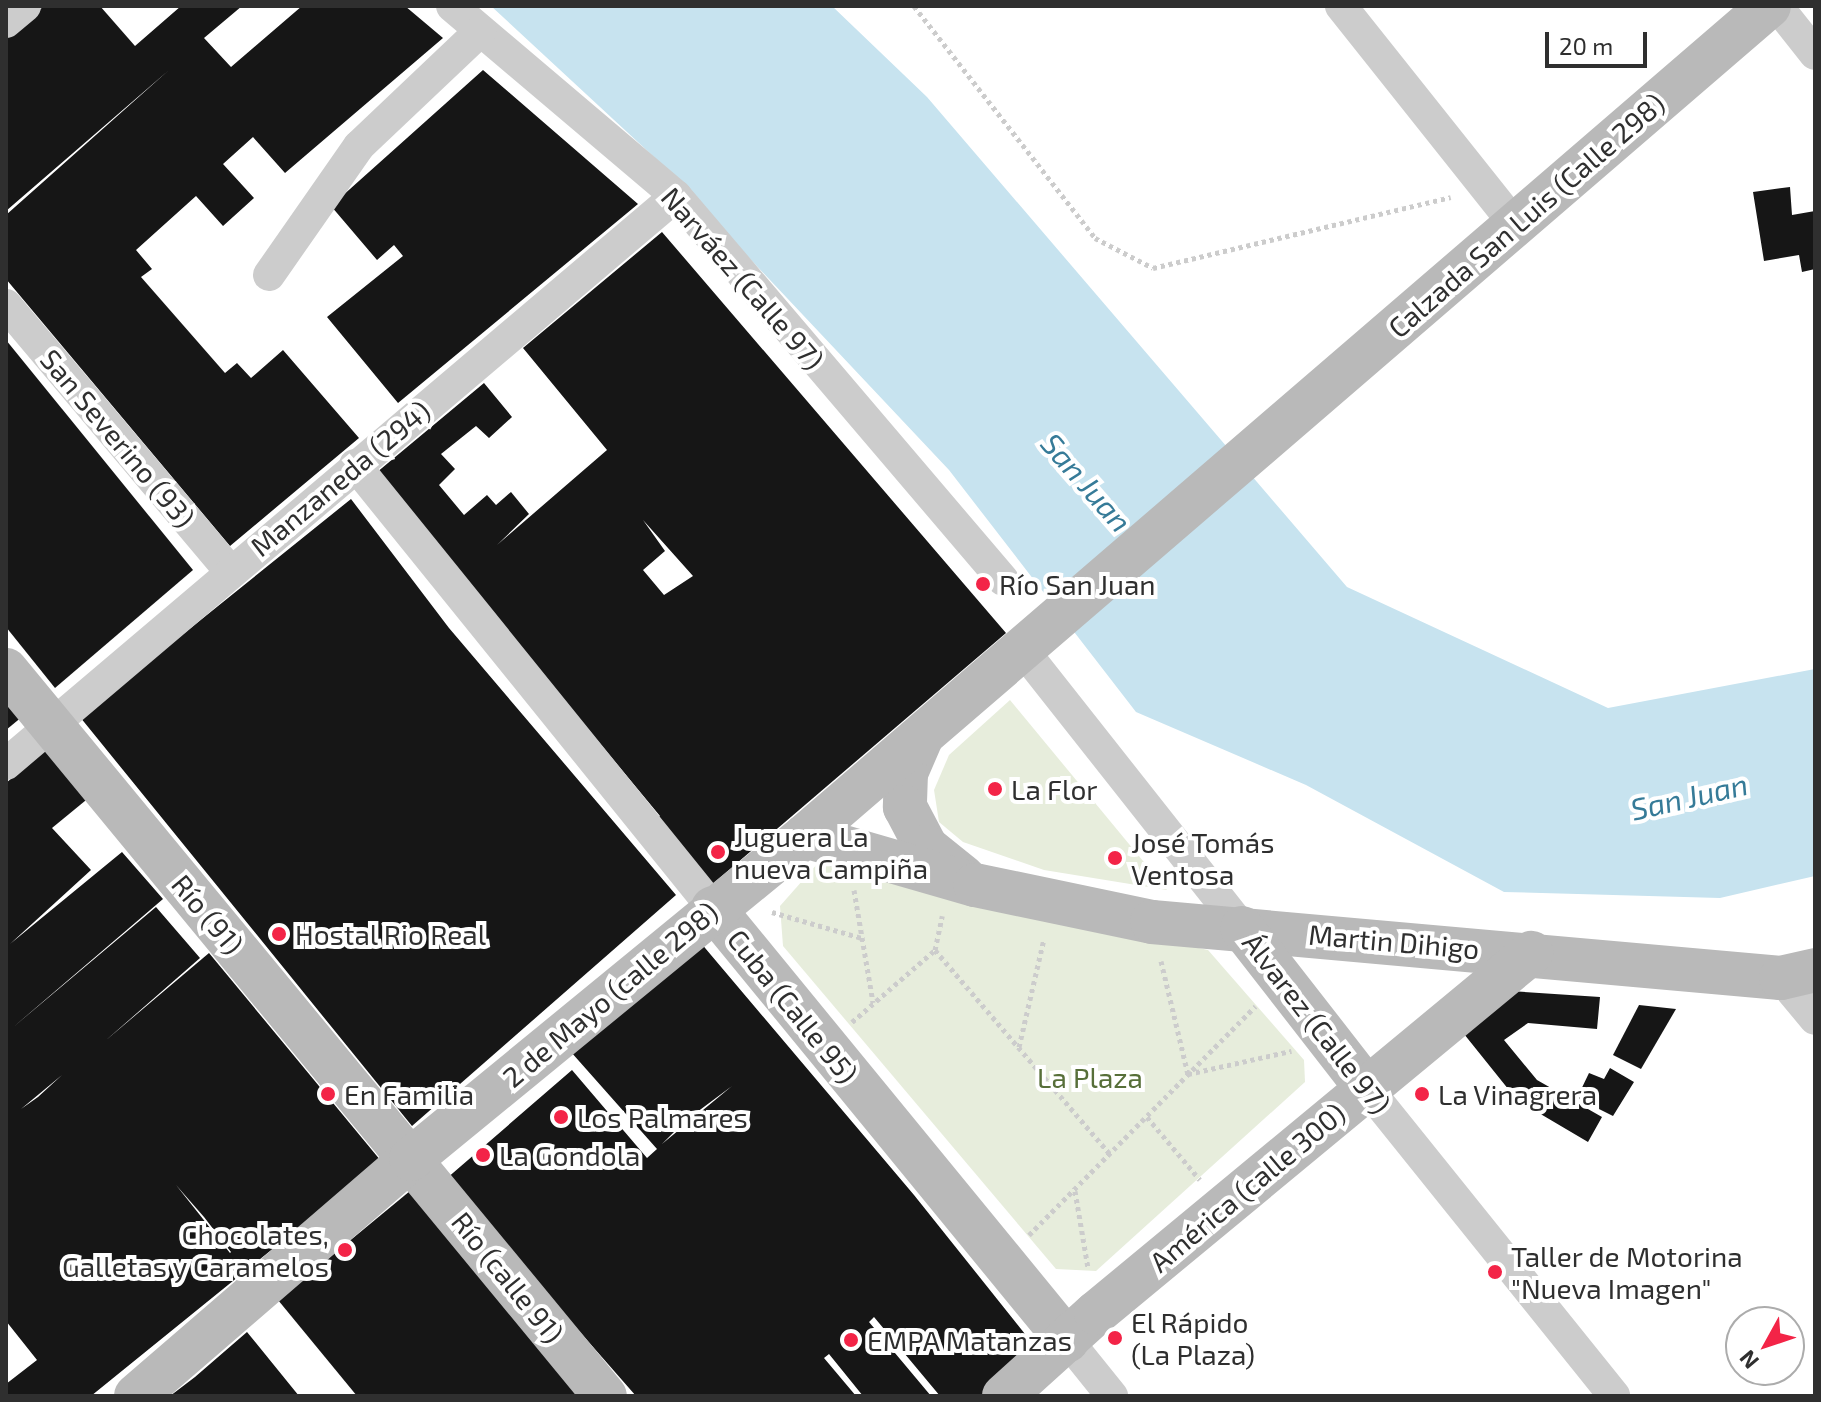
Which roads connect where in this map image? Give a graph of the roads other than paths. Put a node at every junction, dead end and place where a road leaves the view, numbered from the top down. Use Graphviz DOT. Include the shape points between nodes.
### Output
graph roads {
  1 [pos="25,6"];
  2 [pos="452,6"];
  3 [pos="1341,6"];
  4 [pos="1769,6"];
  5 [pos="1777,6"];
  6 [pos="6,22"];
  7 [pos="480,31"];
  8 [pos="1815,54"];
  9 [pos="676,196"];
  10 [pos="1515,225"];
  11 [pos="269,275"];
  12 [pos="6,305"];
  13 [pos="355,465"];
  14 [pos="230,571"];
  15 [pos="1003,580"];
  16 [pos="1036,637"];
  17 [pos="6,670"];
  18 [pos="52,725"];
  19 [pos="922,735"];
  20 [pos="6,764"];
  21 [pos="805,836"];
  22 [pos="975,885"];
  23 [pos="719,903"];
  24 [pos="1242,928"];
  25 [pos="1531,953"];
  26 [pos="1798,974"];
  27 [pos="1815,1019"];
  28 [pos="1366,1087"];
  29 [pos="411,1159"];
  30 [pos="1082,1326"];
  31 [pos="136,1396"];
  32 [pos="605,1396"];
  33 [pos="1004,1396"];
  34 [pos="1112,1396"];
  35 [pos="1614,1396"];
  1 -- 6 [label="street"];
  2 -- 7 [label="street, Narváez (Calle 97)"];
  3 -- 10 [label="street"];
  4 -- 10 [label="main road, Calzada San Luis (Calle 298)"];
  5 -- 8 [label="street"];
  7 -- 9 [label="street, Narváez (Calle 97)"];
  7 -- 11 [label="street" via="359,146"];
  9 -- 13 [label="street, Manzaneda (294)"];
  9 -- 15 [label="street, Narváez (Calle 97)"];
  10 -- 16 [label="main road, Calzada San Luis (Calle 298)"];
  12 -- 14 [label="street, San Severino (93)"];
  13 -- 14 [label="street, Manzaneda (294)"];
  13 -- 23 [label="street, Cuba (Calle 95)"];
  14 -- 18 [label="street, Manzaneda (294)"];
  16 -- 19 [label="main road, 2 de Mayo (calle 298)"];
  16 -- 24 [label="street, Álvarez (Calle 97)"];
  17 -- 18 [label="main road, Río (91)"];
  18 -- 20 [label="street, Manzaneda (294)"];
  18 -- 29 [label="main road, Río (91)"];
  19 -- 21 [label="main road, 2 de Mayo (calle 298)"];
  19 -- 22 [label="main road, Martin Dihigo" via="906,773 905,807 926,847"];
  21 -- 22 [label="main road, Martin Dihigo"];
  21 -- 23 [label="main road, 2 de Mayo (calle 298)"];
  22 -- 24 [label="main road, Martin Dihigo" via="1152,922"];
  23 -- 29 [label="main road, 2 de Mayo (calle 298)"];
  23 -- 30 [label="main road, Cuba (Calle 95)" via="824,1046 1004,1262"];
  24 -- 25 [label="main road, Martin Dihigo"];
  24 -- 28 [label="main road, Álvarez (Calle 97)"];
  25 -- 26 [label="main road, Martin Dihigo"];
  25 -- 28 [label="main road, América (calle 300)"];
  26 -- 27 [label="street"];
  28 -- 30 [label="main road, América (calle 300)"];
  28 -- 35 [label="street, Álvarez (Calle 97)"];
  29 -- 31 [label="main road, 2 de Mayo (calle 298)"];
  29 -- 32 [label="main road, Río (calle 91)"];
  30 -- 33 [label="main road, América (calle 300)"];
  30 -- 34 [label="street, Cuba (Calle 95)"];
}
